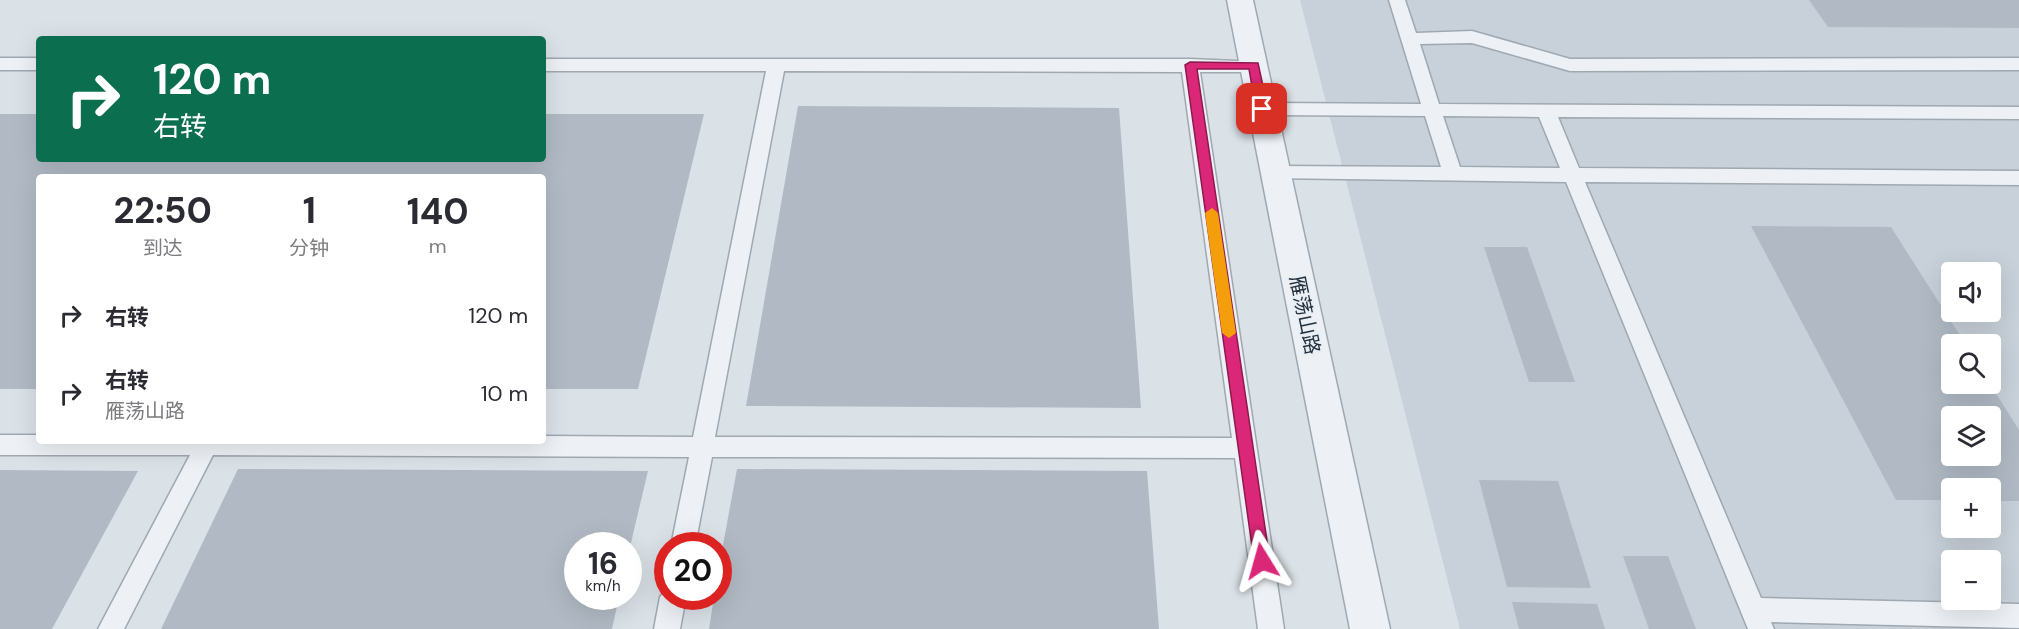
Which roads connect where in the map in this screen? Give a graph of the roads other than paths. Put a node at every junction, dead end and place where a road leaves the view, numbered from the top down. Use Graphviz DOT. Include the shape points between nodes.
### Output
graph roads {
  1 [pos="1240,0"];
  2 [pos="1397,0"];
  3 [pos="1409,39"];
  4 [pos="0,64"];
  5 [pos="36,64"];
  6 [pos="2019,64"];
  7 [pos="546,65"];
  8 [pos="776,65"];
  9 [pos="1190,65"];
  10 [pos="1254,66"];
  11 [pos="1262,109"];
  12 [pos="1432,110"];
  13 [pos="1546,111"];
  14 [pos="2019,113"];
  15 [pos="1275,173"];
  16 [pos="1453,174"];
  17 [pos="1573,175"];
  18 [pos="2019,178"];
  19 [pos="0,445"];
  20 [pos="207,445"];
  21 [pos="702,446"];
  22 [pos="1245,448"];
  23 [pos="686,532"];
  24 [pos="671,610"];
  25 [pos="2019,616"];
  26 [pos="1757,620"];
  27 [pos="111,629"];
  28 [pos="667,629"];
  29 [pos="1271,629"];
  30 [pos="1370,629"];
  1 -- 10 [label="street, 雁荡山路"];
  2 -- 3 [label="lane"];
  3 -- 6 [label="lane" via="1472,38 1570,65"];
  3 -- 12 [label="lane"];
  4 -- 5 [label="lane"];
  7 -- 8 [label="lane"];
  8 -- 9 [label="lane"];
  8 -- 21 [label="lane"];
  9 -- 10 [label="lane"];
  9 -- 22 [label="lane"];
  10 -- 11 [label="street, 雁荡山路"];
  11 -- 12 [label="lane"];
  11 -- 15 [label="street, 雁荡山路"];
  12 -- 13 [label="lane"];
  12 -- 16 [label="lane"];
  13 -- 14 [label="lane"];
  13 -- 17 [label="lane"];
  15 -- 16 [label="lane"];
  15 -- 30 [label="street, 雁荡山路"];
  16 -- 17 [label="lane"];
  17 -- 18 [label="lane"];
  17 -- 26 [label="lane"];
  19 -- 20 [label="lane"];
  20 -- 21 [label="lane"];
  20 -- 27 [label="lane"];
  21 -- 22 [label="lane"];
  21 -- 23 [label="lane"];
  22 -- 29 [label="lane"];
  24 -- 28 [label="lane"];
  25 -- 26 [label="lane"];
}
